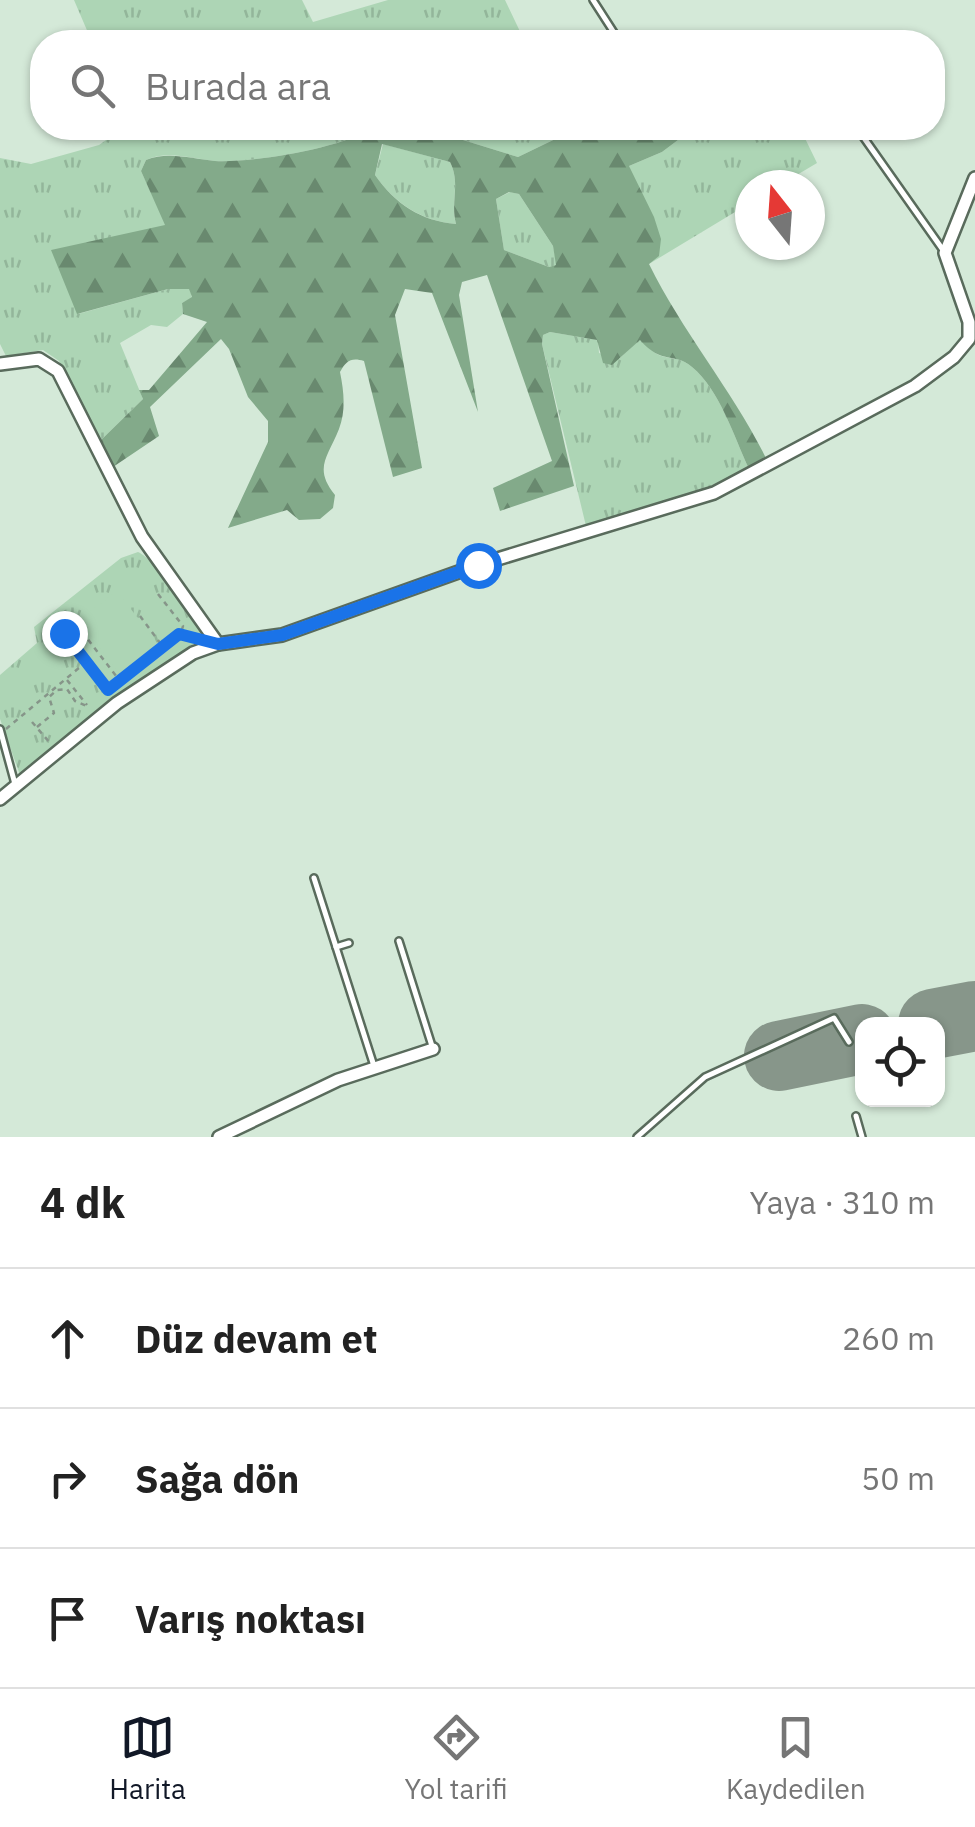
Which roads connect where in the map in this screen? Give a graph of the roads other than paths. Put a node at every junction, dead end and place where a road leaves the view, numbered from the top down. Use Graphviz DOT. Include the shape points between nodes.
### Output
graph roads {
  1 [pos="592,0"];
  2 [pos="612,30"];
  3 [pos="865,140"];
  4 [pos="975,178"];
  5 [pos="944,253"];
  6 [pos="0,364"];
  7 [pos="218,644"];
  8 [pos="1,731"];
  9 [pos="16,786"];
  10 [pos="0,798"];
  11 [pos="314,878"];
  12 [pos="399,941"];
  13 [pos="348,943"];
  14 [pos="336,947"];
  15 [pos="849,1042"];
  16 [pos="433,1049"];
  17 [pos="375,1068"];
  18 [pos="856,1116"];
  19 [pos="219,1137"];
  20 [pos="637,1137"];
  21 [pos="862,1137"];
  1 -- 2 [label="lane"];
  3 -- 5 [label="lane"];
  4 -- 5 [label="street"];
  5 -- 7 [label="street" via="969,322 965,346 915,386 786,458 714,494 478,565 282,635"];
  6 -- 7 [label="street" via="32,358 58,371 142,537"];
  7 -- 9 [label="street" via="170,666 117,703"];
  8 -- 9 [label="lane"];
  9 -- 10 [label="street"];
  11 -- 14 [label="lane"];
  12 -- 16 [label="lane"];
  13 -- 14 [label="lane"];
  14 -- 17 [label="lane"];
  15 -- 20 [label="lane" via="834,1018 716,1070"];
  16 -- 17 [label="street"];
  17 -- 19 [label="street"];
  18 -- 21 [label="lane"];
}
